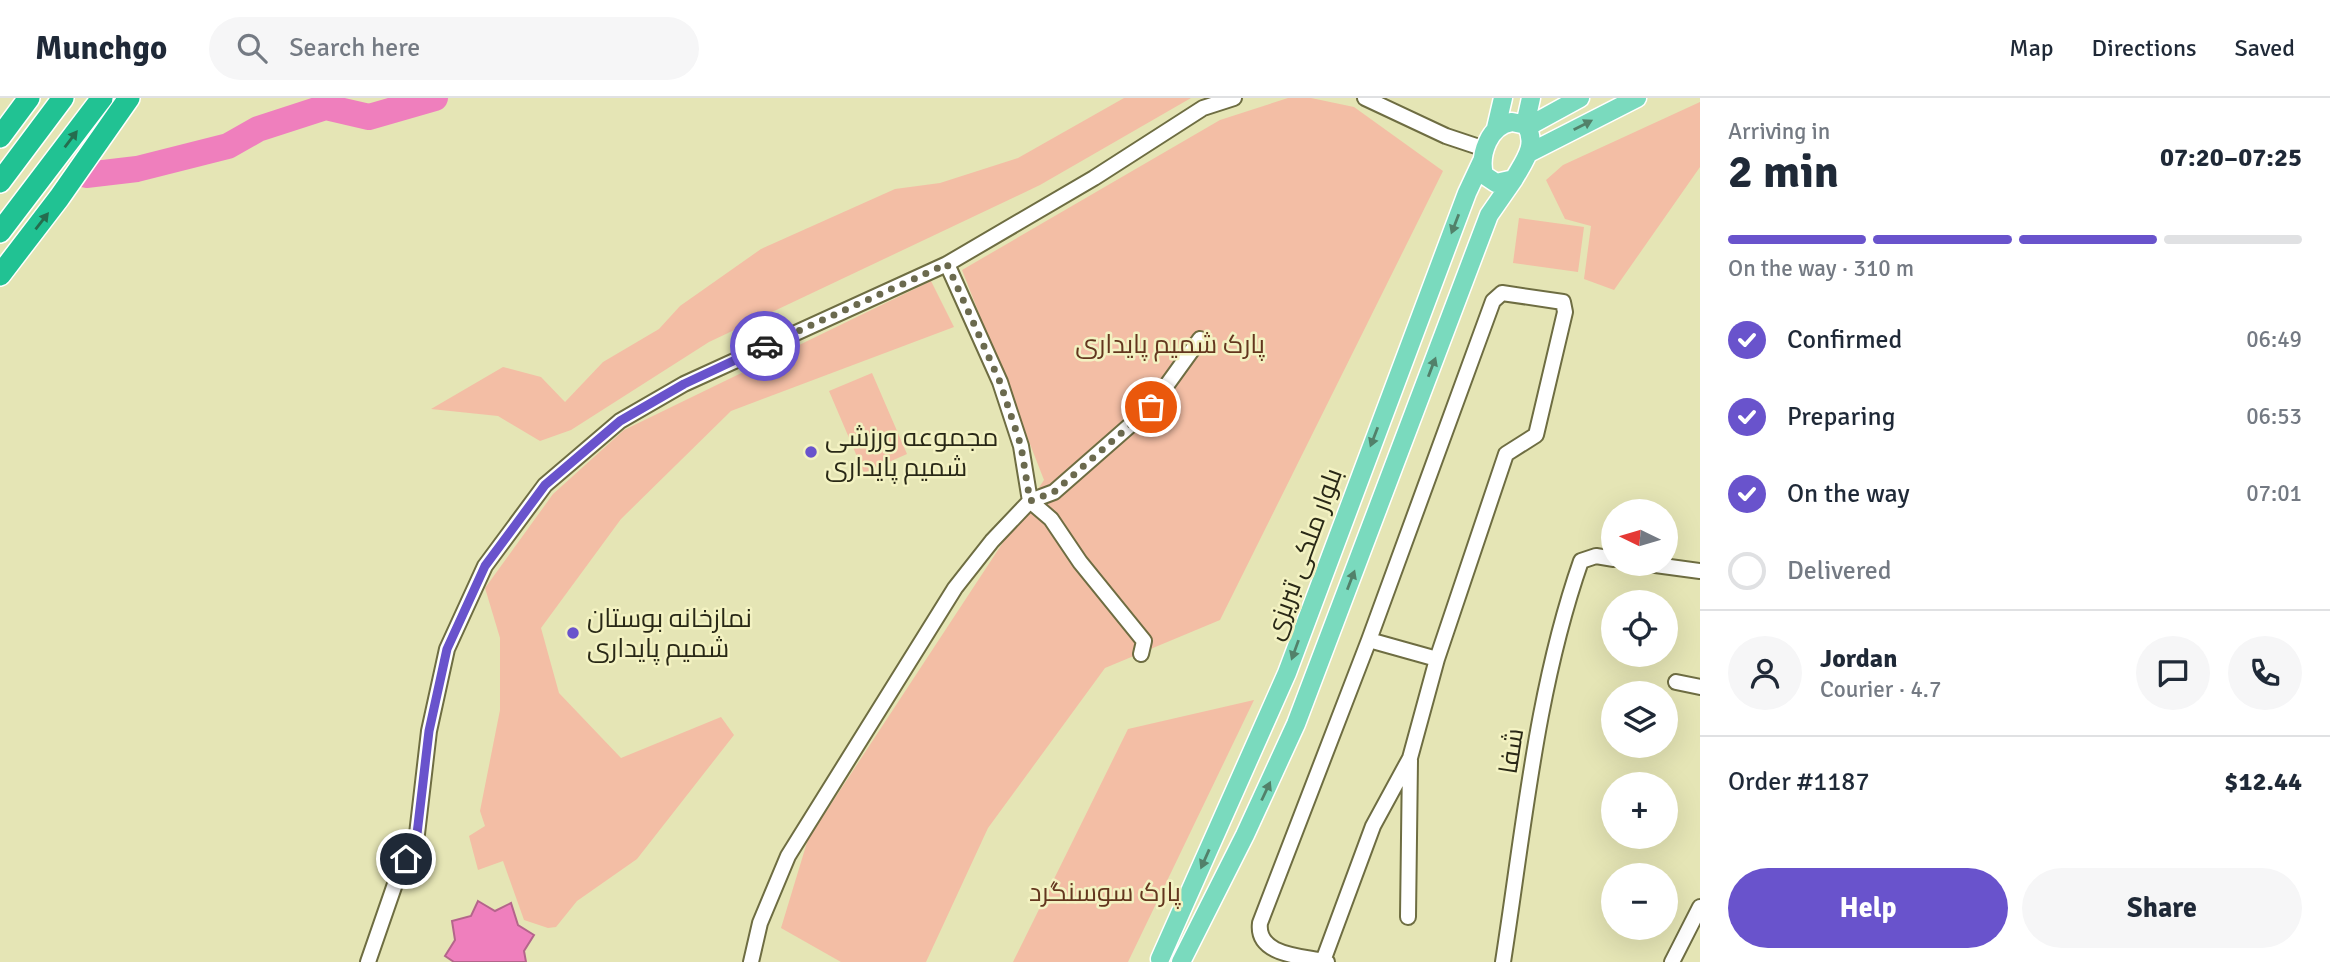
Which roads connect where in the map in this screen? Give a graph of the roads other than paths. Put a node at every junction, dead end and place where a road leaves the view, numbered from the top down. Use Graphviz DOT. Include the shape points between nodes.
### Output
graph roads {
  1 [pos="29,98"];
  2 [pos="63,98"];
  3 [pos="102,98"];
  4 [pos="129,98"];
  5 [pos="1234,98"];
  6 [pos="1365,98"];
  7 [pos="1503,98"];
  8 [pos="1531,98"];
  9 [pos="1580,98"];
  10 [pos="1637,98"];
  11 [pos="1526,126"];
  12 [pos="1496,128"];
  13 [pos="2,132"];
  14 [pos="1529,153"];
  15 [pos="1483,155"];
  16 [pos="1514,179"];
  17 [pos="0,182"];
  18 [pos="0,232"];
  19 [pos="947,264"];
  20 [pos="0,275"];
  21 [pos="1200,339"];
  22 [pos="1030,501"];
  23 [pos="1601,557"];
  24 [pos="1678,568"];
  25 [pos="1700,571"];
  26 [pos="1368,640"];
  27 [pos="1141,654"];
  28 [pos="1437,659"];
  29 [pos="1678,682"];
  30 [pos="1700,687"];
  31 [pos="1410,758"];
  32 [pos="1700,907"];
  33 [pos="1408,918"];
  34 [pos="1158,960"];
  35 [pos="368,962"];
  36 [pos="751,962"];
  37 [pos="1181,962"];
  38 [pos="1324,962"];
  39 [pos="1503,962"];
  40 [pos="1672,962"];
  1 -- 13 [label="highway"];
  2 -- 17 [label="highway"];
  18 -- 3 [label="highway, one-way"];
  20 -- 4 [label="highway, one-way"];
  5 -- 19 [label="street" via="1203,108"];
  6 -- 15 [label="street"];
  7 -- 12 [label="main road"];
  8 -- 11 [label="main road"];
  9 -- 11 [label="main road"];
  14 -- 10 [label="main road, one-way"];
  11 -- 12 [label="main road" via="1512,122"];
  11 -- 14 [label="main road" via="1532,142"];
  12 -- 15 [label="main road"];
  14 -- 16 [label="main road"];
  15 -- 16 [label="main road" via="1488,180"];
  15 -- 34 [label="main road, بلوار ملکى تبریزى, one-way" via="1287,673"];
  37 -- 16 [label="main road, بلوار ملکى تبریزى, one-way" via="1296,724 1489,215"];
  19 -- 22 [label="street" via="1000,382 1021,446"];
  19 -- 35 [label="street" via="684,384 620,421 545,485 485,566 447,649 429,731 417,834"];
  21 -- 22 [label="street" via="1151,407 1054,492"];
  22 -- 27 [label="street" via="1051,519 1144,641"];
  22 -- 36 [label="street" via="955,588 788,856 760,923"];
  23 -- 39 [label="street, شفا" via="1581,561 1563,611 1547,679"];
  24 -- 25 [label="street"];
  26 -- 28 [label="street"];
  26 -- 28 [label="street" via="1493,301 1502,293 1563,302 1565,312 1536,435 1506,454"];
  26 -- 38 [label="street" via="1260,923 1263,943 1272,949"];
  28 -- 31 [label="street"];
  29 -- 30 [label="street"];
  31 -- 33 [label="street"];
  31 -- 38 [label="street" via="1373,826"];
  32 -- 40 [label="street"];
  34 -- 37 [label="main road" via="1171,957"];
}
